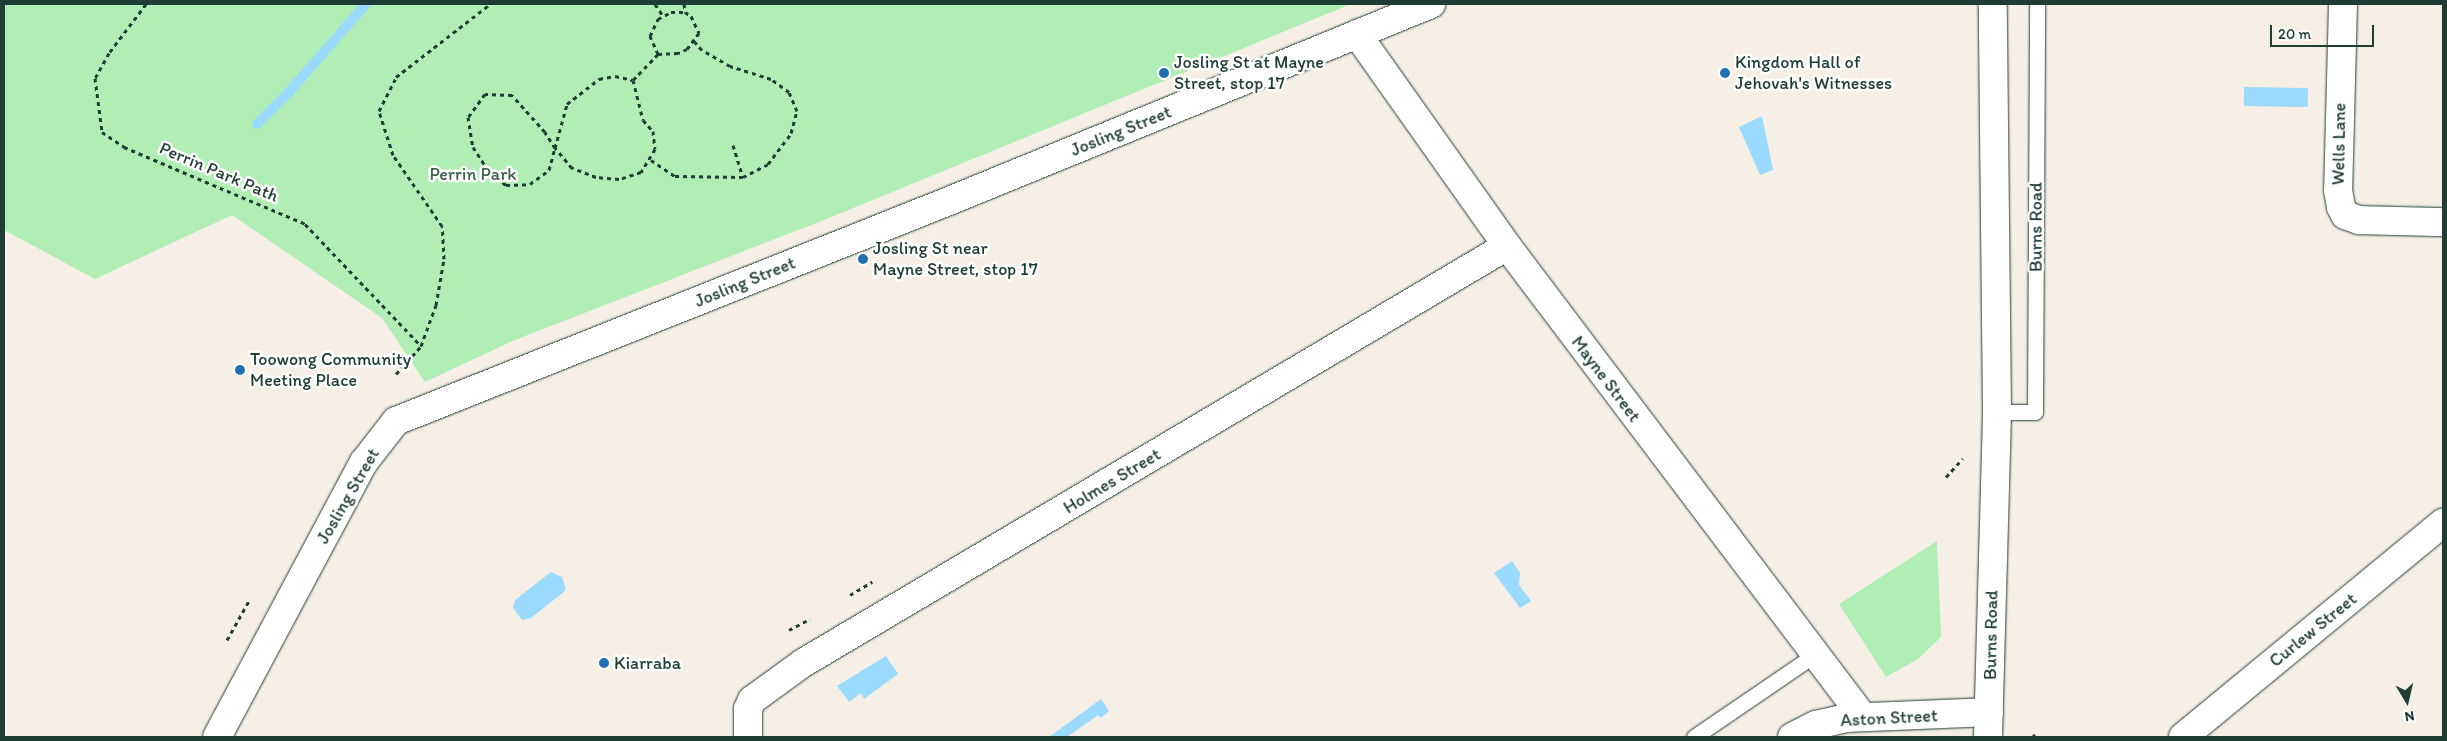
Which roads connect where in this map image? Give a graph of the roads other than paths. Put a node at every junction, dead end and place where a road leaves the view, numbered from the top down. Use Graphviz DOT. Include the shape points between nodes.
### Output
graph roads {
  1 [pos="1431,4"];
  2 [pos="1993,4"];
  3 [pos="2037,4"];
  4 [pos="2343,4"];
  5 [pos="1357,34"];
  6 [pos="2443,222"];
  7 [pos="1507,246"];
  8 [pos="1997,412"];
  9 [pos="2443,523"];
  10 [pos="1817,653"];
  11 [pos="1863,718"];
  12 [pos="1989,724"];
  13 [pos="217,737"];
  14 [pos="748,737"];
  15 [pos="1694,737"];
  16 [pos="1792,737"];
  17 [pos="2183,737"];
  1 -- 5 [label="street, Josling Street"];
  2 -- 8 [label="street, Burns Road"];
  3 -- 8 [label="lane, Burns Road" via="2035,412"];
  4 -- 6 [label="street, Wells Lane" via="2338,190 2341,207 2345,215 2359,220"];
  5 -- 7 [label="street, Mayne Street"];
  5 -- 13 [label="street, Josling Street" via="949,201 396,421 364,462"];
  7 -- 10 [label="street, Mayne Street" via="1669,463"];
  7 -- 14 [label="street, Holmes Street" via="795,669 752,700 748,709"];
  8 -- 12 [label="street, Burns Road"];
  9 -- 17 [label="street, Curlew Street"];
  10 -- 11 [label="street, Mayne Street"];
  10 -- 15 [label="lane"];
  11 -- 12 [label="street, Aston Street"];
  11 -- 16 [label="street, Aston Street" via="1823,723"];
}
